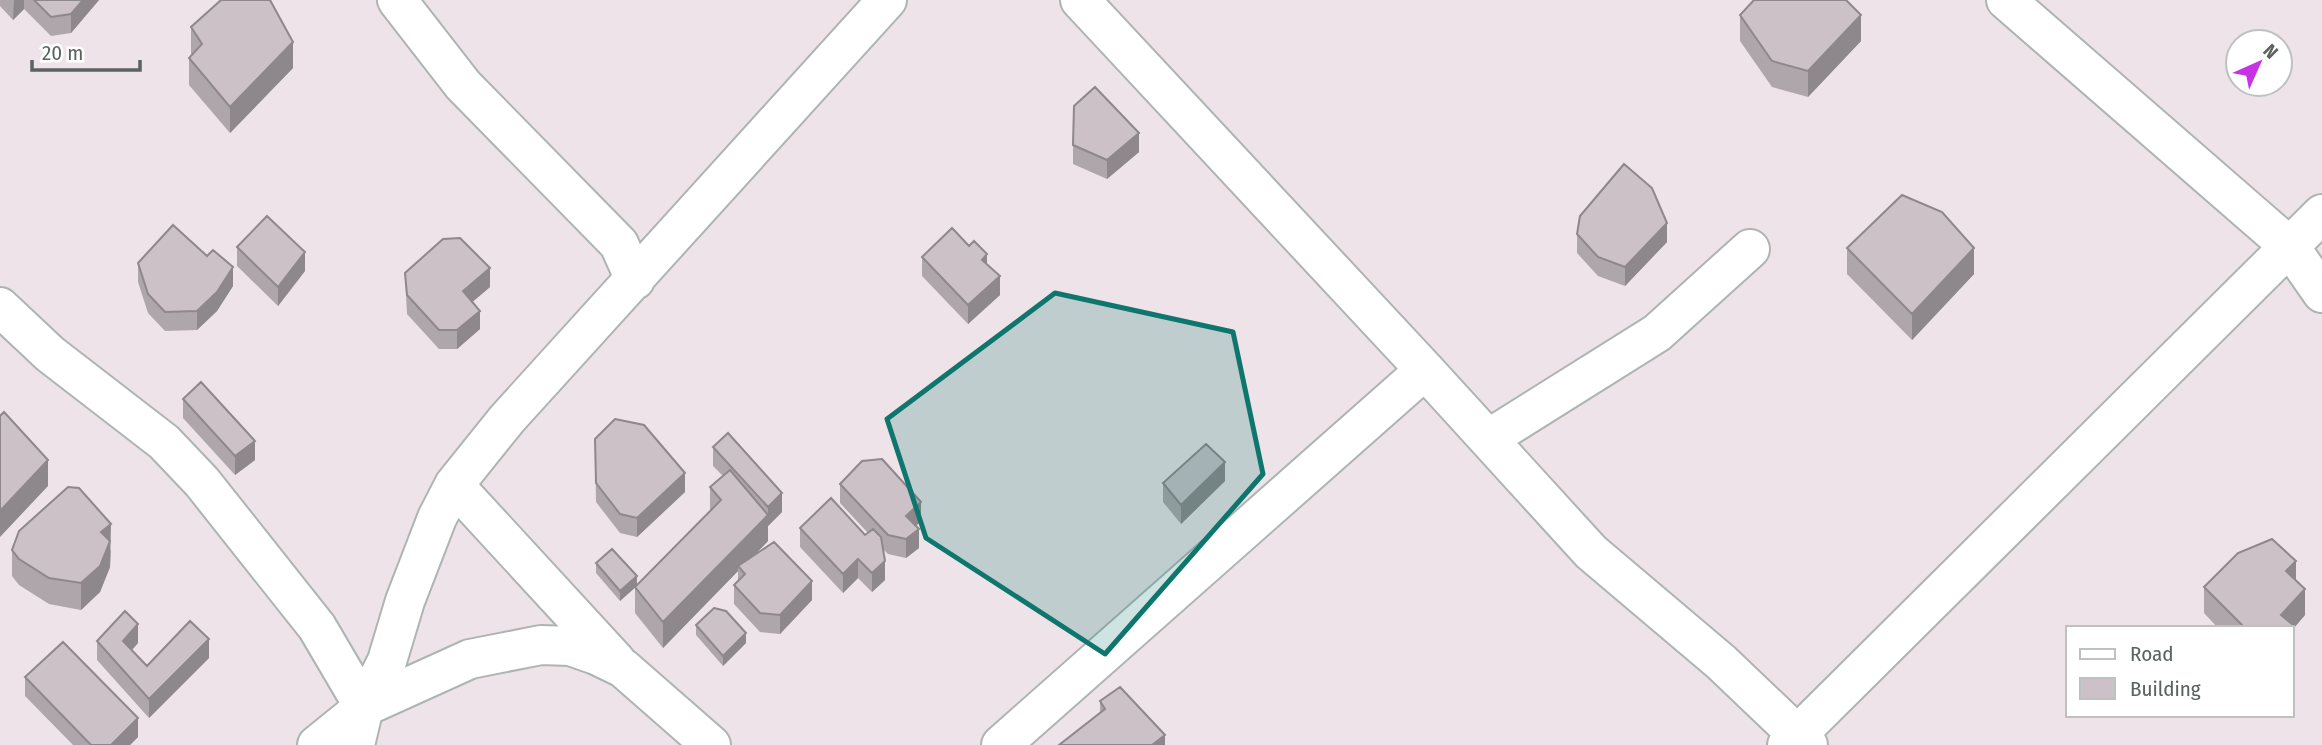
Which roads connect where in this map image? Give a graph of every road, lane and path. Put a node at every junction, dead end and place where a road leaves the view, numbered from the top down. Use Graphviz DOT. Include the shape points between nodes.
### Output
graph roads {
  1 [pos="397,0"];
  2 [pos="887,0"];
  3 [pos="1080,0"];
  4 [pos="2006,0"];
  5 [pos="2322,214"];
  6 [pos="2290,247"];
  7 [pos="1750,249"];
  8 [pos="635,280"];
  9 [pos="2322,293"];
  10 [pos="0,307"];
  11 [pos="1425,370"];
  12 [pos="1488,439"];
  13 [pos="454,485"];
  14 [pos="623,668"];
  15 [pos="364,707"];
  16 [pos="1797,742"];
  17 [pos="317,745"];
  18 [pos="355,745"];
  19 [pos="711,745"];
  20 [pos="1001,745"];
  1 -- 8 [label="street" via="463,85 619,244"];
  2 -- 8 [label="street"];
  3 -- 11 [label="street"];
  4 -- 6 [label="street"];
  5 -- 6 [label="street"];
  6 -- 9 [label="street"];
  6 -- 16 [label="street"];
  7 -- 12 [label="street" via="1657,333"];
  8 -- 13 [label="street" via="507,419"];
  10 -- 15 [label="street" via="50,354 164,442 202,482 317,627"];
  11 -- 12 [label="street"];
  11 -- 20 [label="street"];
  12 -- 16 [label="street" via="1591,552 1721,662"];
  13 -- 14 [label="street"];
  13 -- 15 [label="street" via="425,547 387,661"];
  14 -- 15 [label="street" via="570,646 541,645 470,659"];
  14 -- 19 [label="street"];
  15 -- 17 [label="street"];
  15 -- 18 [label="street"];
}
